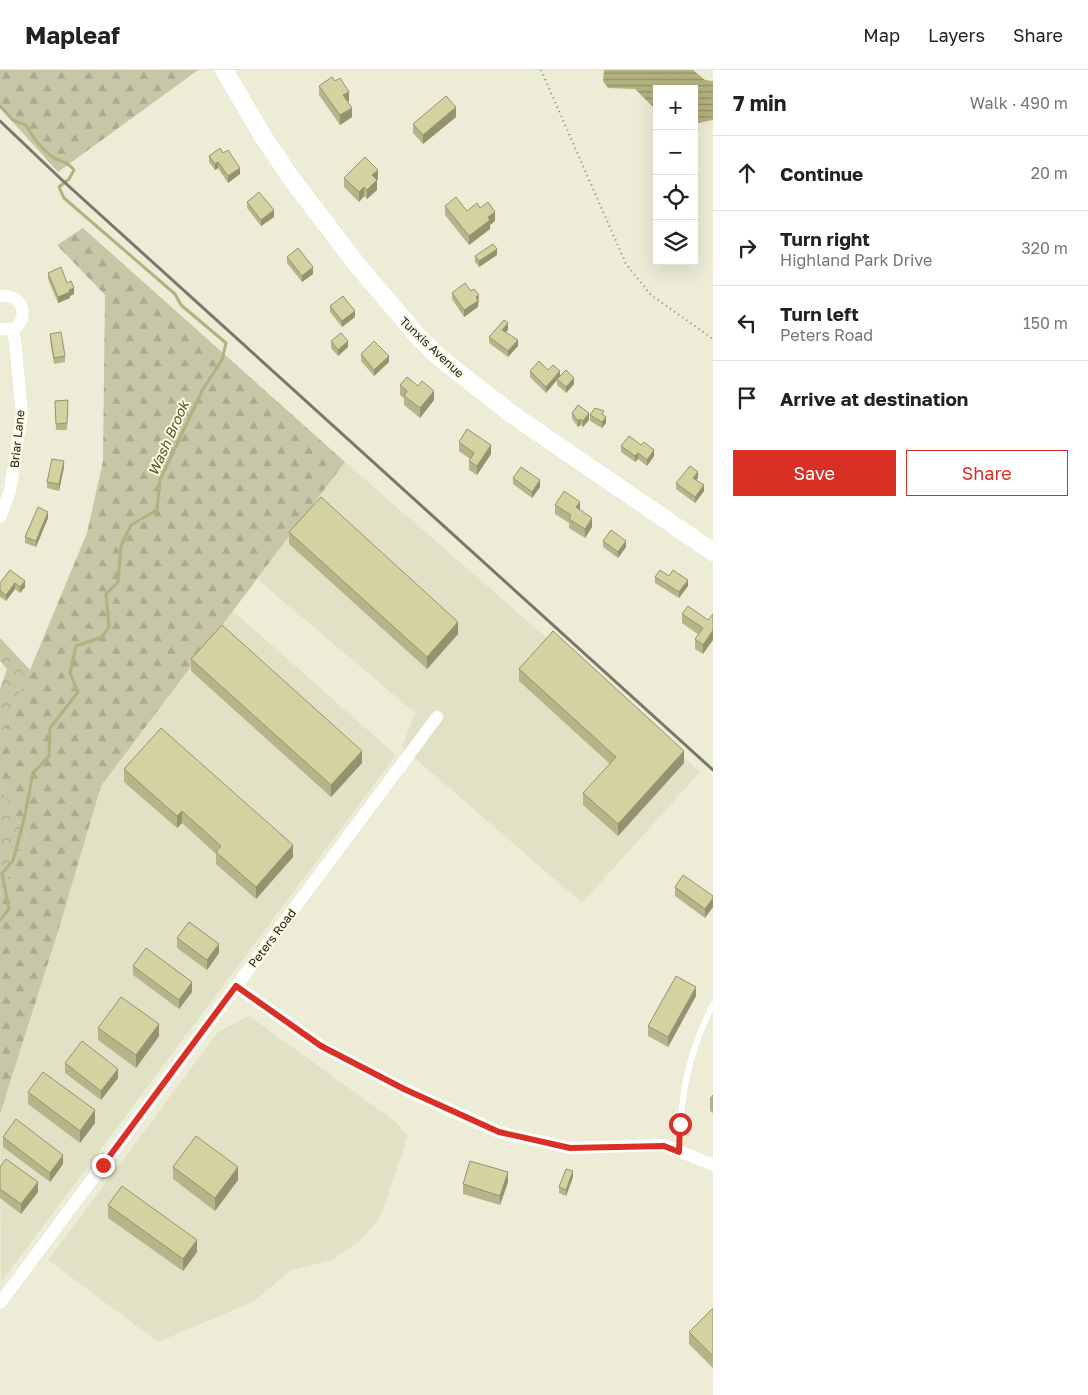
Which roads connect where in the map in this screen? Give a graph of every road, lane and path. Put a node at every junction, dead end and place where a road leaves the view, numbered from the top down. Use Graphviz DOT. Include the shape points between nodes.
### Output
graph roads {
  1 [pos="224,70"];
  2 [pos="541,70"];
  3 [pos="0,296"];
  4 [pos="6,330"];
  5 [pos="713,339"];
  6 [pos="0,516"];
  7 [pos="713,552"];
  8 [pos="437,717"];
  9 [pos="236,986"];
  10 [pos="713,1005"];
  11 [pos="679,1152"];
  12 [pos="713,1165"];
  13 [pos="0,1304"];
  1 -- 7 [label="main road, Tunxis Avenue" via="291,178 364,273 421,340 513,415"];
  2 -- 5 [label="path" via="628,268 655,298"];
  3 -- 4 [label="street, Briar Lane" via="12,296 23,309 22,320"];
  4 -- 6 [label="street, Briar Lane" via="15,340 22,414 10,491"];
  8 -- 9 [label="street, Peters Road"];
  9 -- 11 [label="street" via="321,1046 404,1089 499,1132 570,1148 664,1146"];
  9 -- 13 [label="street, Peters Road"];
  10 -- 11 [label="lane" via="684,1080"];
  11 -- 12 [label="street"];
}
